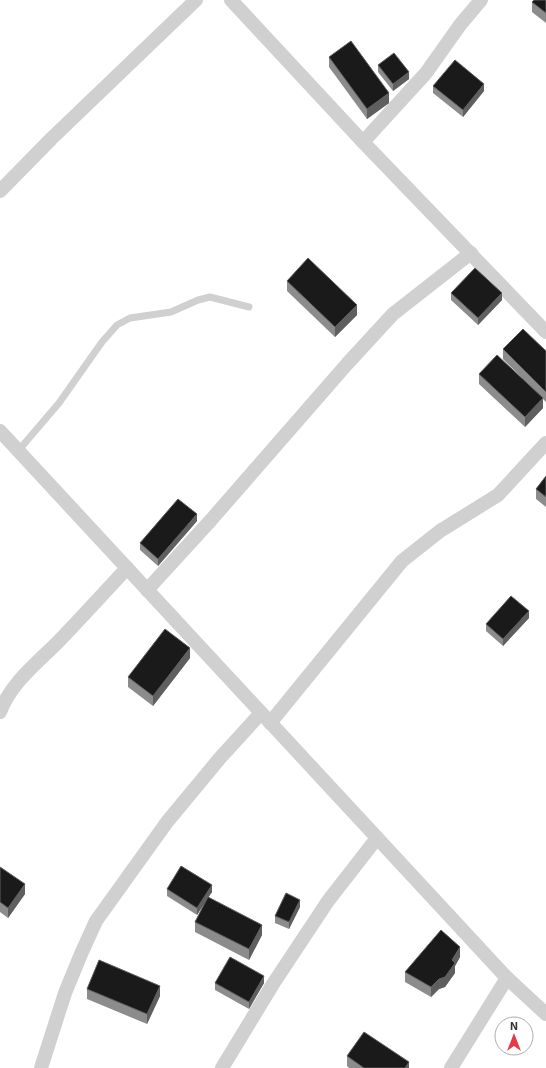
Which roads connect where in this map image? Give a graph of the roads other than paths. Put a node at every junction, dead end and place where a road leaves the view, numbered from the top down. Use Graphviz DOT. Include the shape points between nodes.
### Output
graph roads {
  1 [pos="196,0"];
  2 [pos="231,0"];
  3 [pos="480,0"];
  4 [pos="363,142"];
  5 [pos="0,191"];
  6 [pos="471,253"];
  7 [pos="249,307"];
  8 [pos="546,332"];
  9 [pos="0,433"];
  10 [pos="546,443"];
  11 [pos="18,451"];
  12 [pos="127,568"];
  13 [pos="147,590"];
  14 [pos="0,712"];
  15 [pos="265,718"];
  16 [pos="377,838"];
  17 [pos="507,978"];
  18 [pos="546,1014"];
  19 [pos="41,1068"];
  20 [pos="222,1068"];
  21 [pos="451,1068"];
  1 -- 5 [label="street" via="50,139"];
  2 -- 4 [label="street"];
  3 -- 4 [label="street" via="426,73"];
  4 -- 6 [label="street"];
  6 -- 8 [label="street"];
  6 -- 13 [label="street" via="394,314"];
  7 -- 11 [label="lane" via="210,297 171,312 130,318 117,325 59,403"];
  9 -- 11 [label="street"];
  10 -- 15 [label="street" via="498,495 440,531 402,561"];
  11 -- 12 [label="street"];
  12 -- 13 [label="street"];
  12 -- 14 [label="street" via="20,679"];
  13 -- 15 [label="street"];
  15 -- 16 [label="street"];
  15 -- 19 [label="street" via="220,758 167,822 96,921 65,993"];
  16 -- 17 [label="street"];
  16 -- 20 [label="street" via="328,901"];
  17 -- 18 [label="street"];
  17 -- 21 [label="street"];
}
